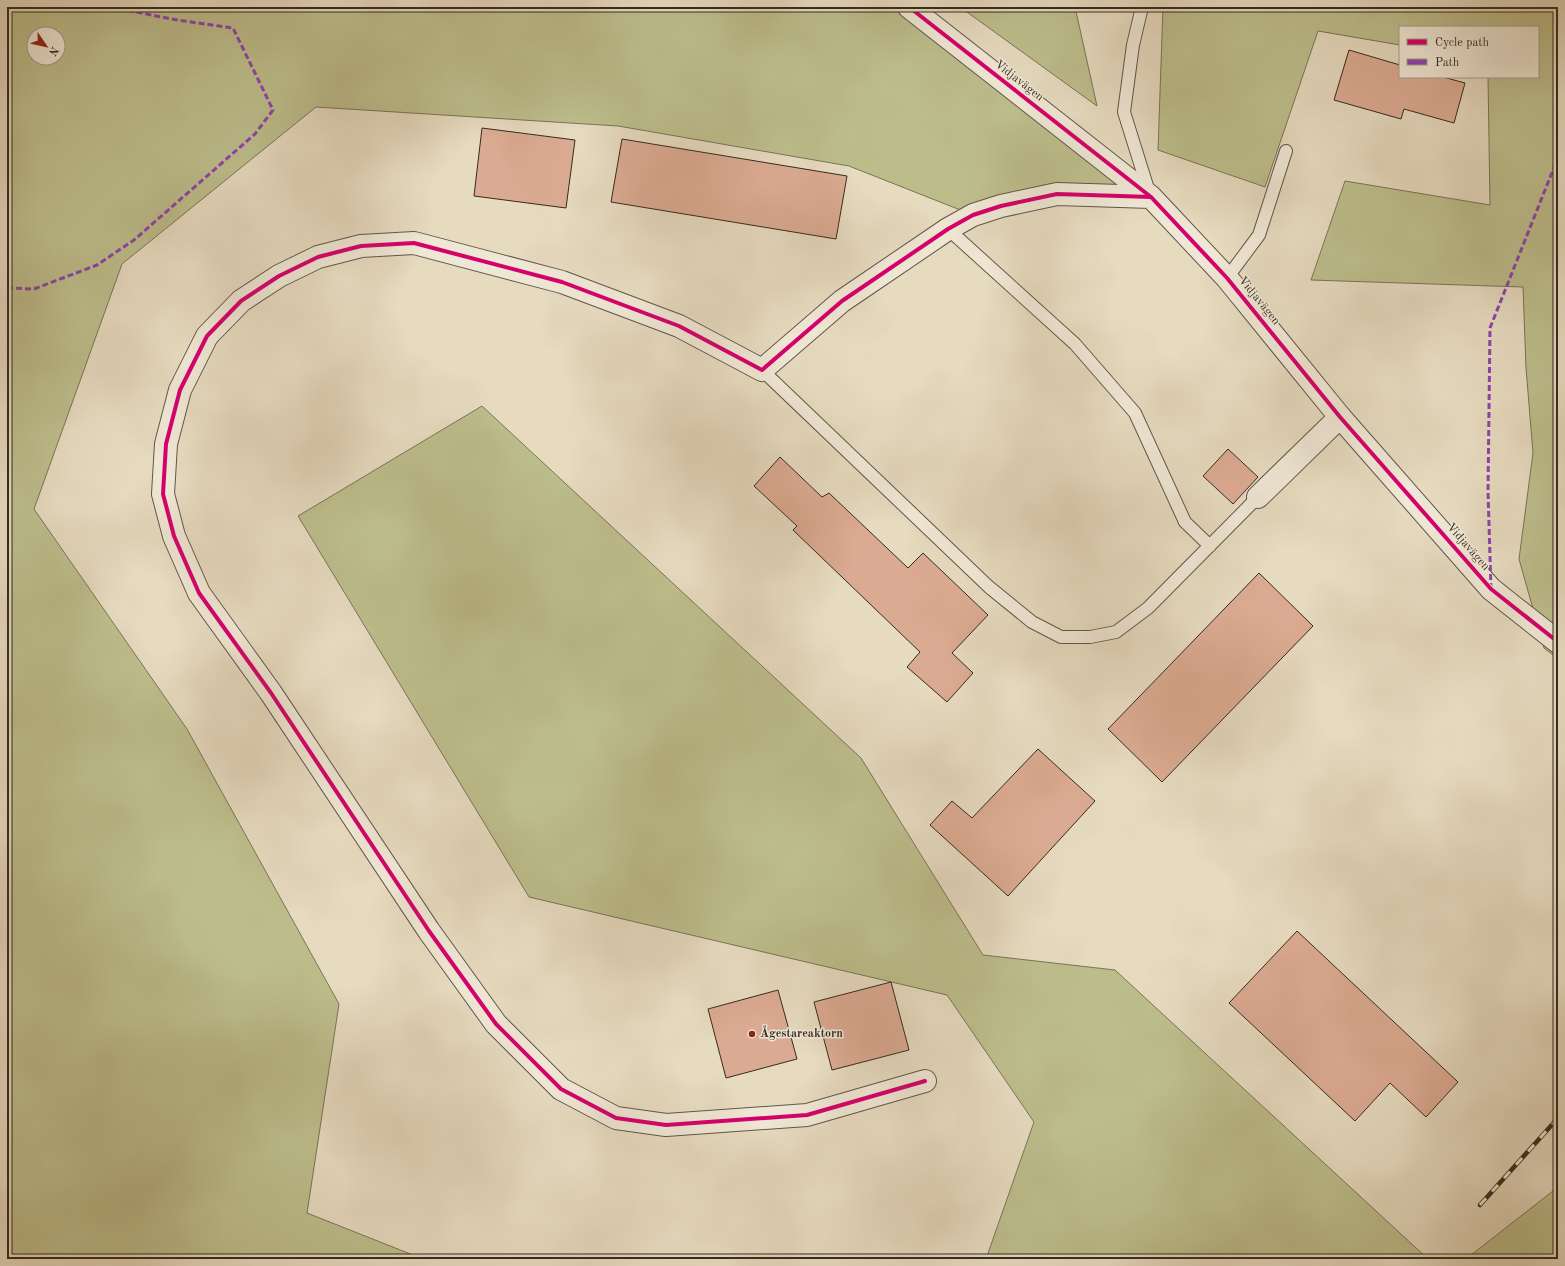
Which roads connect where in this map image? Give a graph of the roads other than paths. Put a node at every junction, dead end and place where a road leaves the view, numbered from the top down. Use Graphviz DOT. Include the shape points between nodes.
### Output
graph roads {
  1 [pos="909,7"];
  2 [pos="1142,7"];
  3 [pos="1286,151"];
  4 [pos="1151,197"];
  5 [pos="948,229"];
  6 [pos="1227,278"];
  7 [pos="762,370"];
  8 [pos="1340,417"];
  9 [pos="1258,497"];
  10 [pos="1210,546"];
  11 [pos="1558,642"];
  12 [pos="925,1081"];
  1 -- 4 [label="street, Vidjavägen"];
  2 -- 4 [label="lane" via="1133,45 1124,112"];
  3 -- 6 [label="lane" via="1259,235"];
  4 -- 5 [label="street" via="1057,194 1001,206 973,215"];
  4 -- 6 [label="street, Vidjavägen"];
  5 -- 7 [label="street" via="842,301"];
  5 -- 10 [label="lane" via="1075,344 1135,413 1185,522"];
  6 -- 8 [label="street, Vidjavägen"];
  7 -- 10 [label="lane" via="989,587 1032,622 1062,637 1090,637 1116,632 1148,608"];
  7 -- 12 [label="street" via="680,326 562,282 414,243 361,246 318,257 279,276 241,301 207,336 180,390 166,444 163,494 174,536 200,593 271,692 429,931 487,1012 561,1089 616,1118 666,1125 807,1115"];
  8 -- 9 [label="street"];
  8 -- 11 [label="street, Vidjavägen" via="1491,588"];
  9 -- 10 [label="lane"];
}
